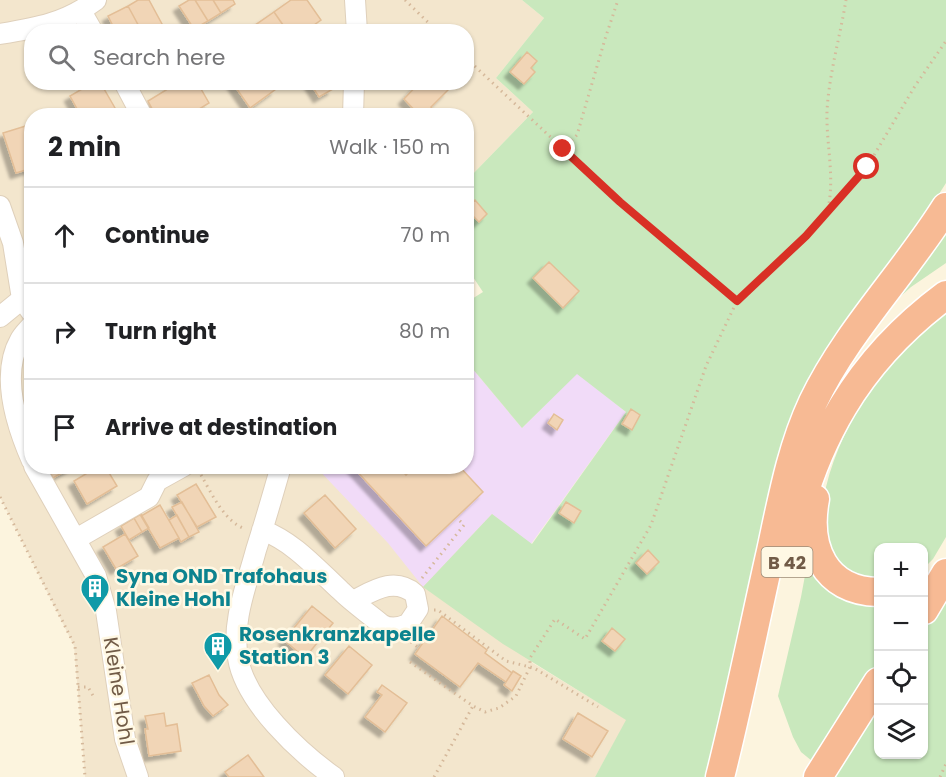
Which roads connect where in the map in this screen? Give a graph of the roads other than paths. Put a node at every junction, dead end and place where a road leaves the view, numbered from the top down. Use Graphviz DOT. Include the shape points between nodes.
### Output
graph roads {
  1 [pos="355,0"];
  2 [pos="89,6"];
  3 [pos="53,24"];
  4 [pos="92,24"];
  5 [pos="356,24"];
  6 [pos="24,30"];
  7 [pos="0,34"];
  8 [pos="128,90"];
  9 [pos="354,90"];
  10 [pos="138,108"];
  11 [pos="353,108"];
  12 [pos="0,206"];
  13 [pos="946,207"];
  14 [pos="946,276"];
  15 [pos="24,293"];
  16 [pos="946,295"];
  17 [pos="24,307"];
  18 [pos="0,317"];
  19 [pos="24,335"];
  20 [pos="861,377"];
  21 [pos="24,439"];
  22 [pos="39,474"];
  23 [pos="177,474"];
  24 [pos="279,474"];
  25 [pos="784,492"];
  26 [pos="262,532"];
  27 [pos="76,539"];
  28 [pos="946,551"];
  29 [pos="928,571"];
  30 [pos="946,573"];
  31 [pos="874,592"];
  32 [pos="353,601"];
  33 [pos="928,603"];
  34 [pos="874,690"];
  35 [pos="138,777"];
  36 [pos="334,777"];
  37 [pos="720,777"];
  38 [pos="740,777"];
  39 [pos="818,777"];
  1 -- 5 [label="street"];
  2 -- 3 [label="street"];
  2 -- 4 [label="street"];
  6 -- 7 [label="street"];
  8 -- 10 [label="street"];
  9 -- 11 [label="street"];
  12 -- 15 [label="street"];
  13 -- 25 [label="highway" via="825,378 802,430"];
  14 -- 25 [label="highway, B 42" via="910,303 849,368 811,427"];
  16 -- 20 [label="highway, B 42" via="904,329"];
  17 -- 18 [label="street"];
  19 -- 21 [label="street" via="12,370 12,387"];
  20 -- 31 [label="highway, B 42" via="824,470 812,514 813,537 828,571 859,591"];
  20 -- 38 [label="highway, B 42" via="824,441 802,503"];
  22 -- 27 [label="street, Kleine Hohl"];
  23 -- 27 [label="street" via="157,481 149,497"];
  24 -- 26 [label="street"];
  25 -- 37 [label="highway, B 42"];
  26 -- 32 [label="street" via="294,547"];
  26 -- 36 [label="street" via="239,620 236,646 240,670 250,694 270,719"];
  27 -- 35 [label="street, Kleine Hohl" via="102,593 125,740"];
  28 -- 29 [label="highway"];
  30 -- 33 [label="highway"];
  32 -- 32 [label="street" via="389,628 410,623 418,609 415,594 400,586 383,586"];
  34 -- 39 [label="highway"];
}
